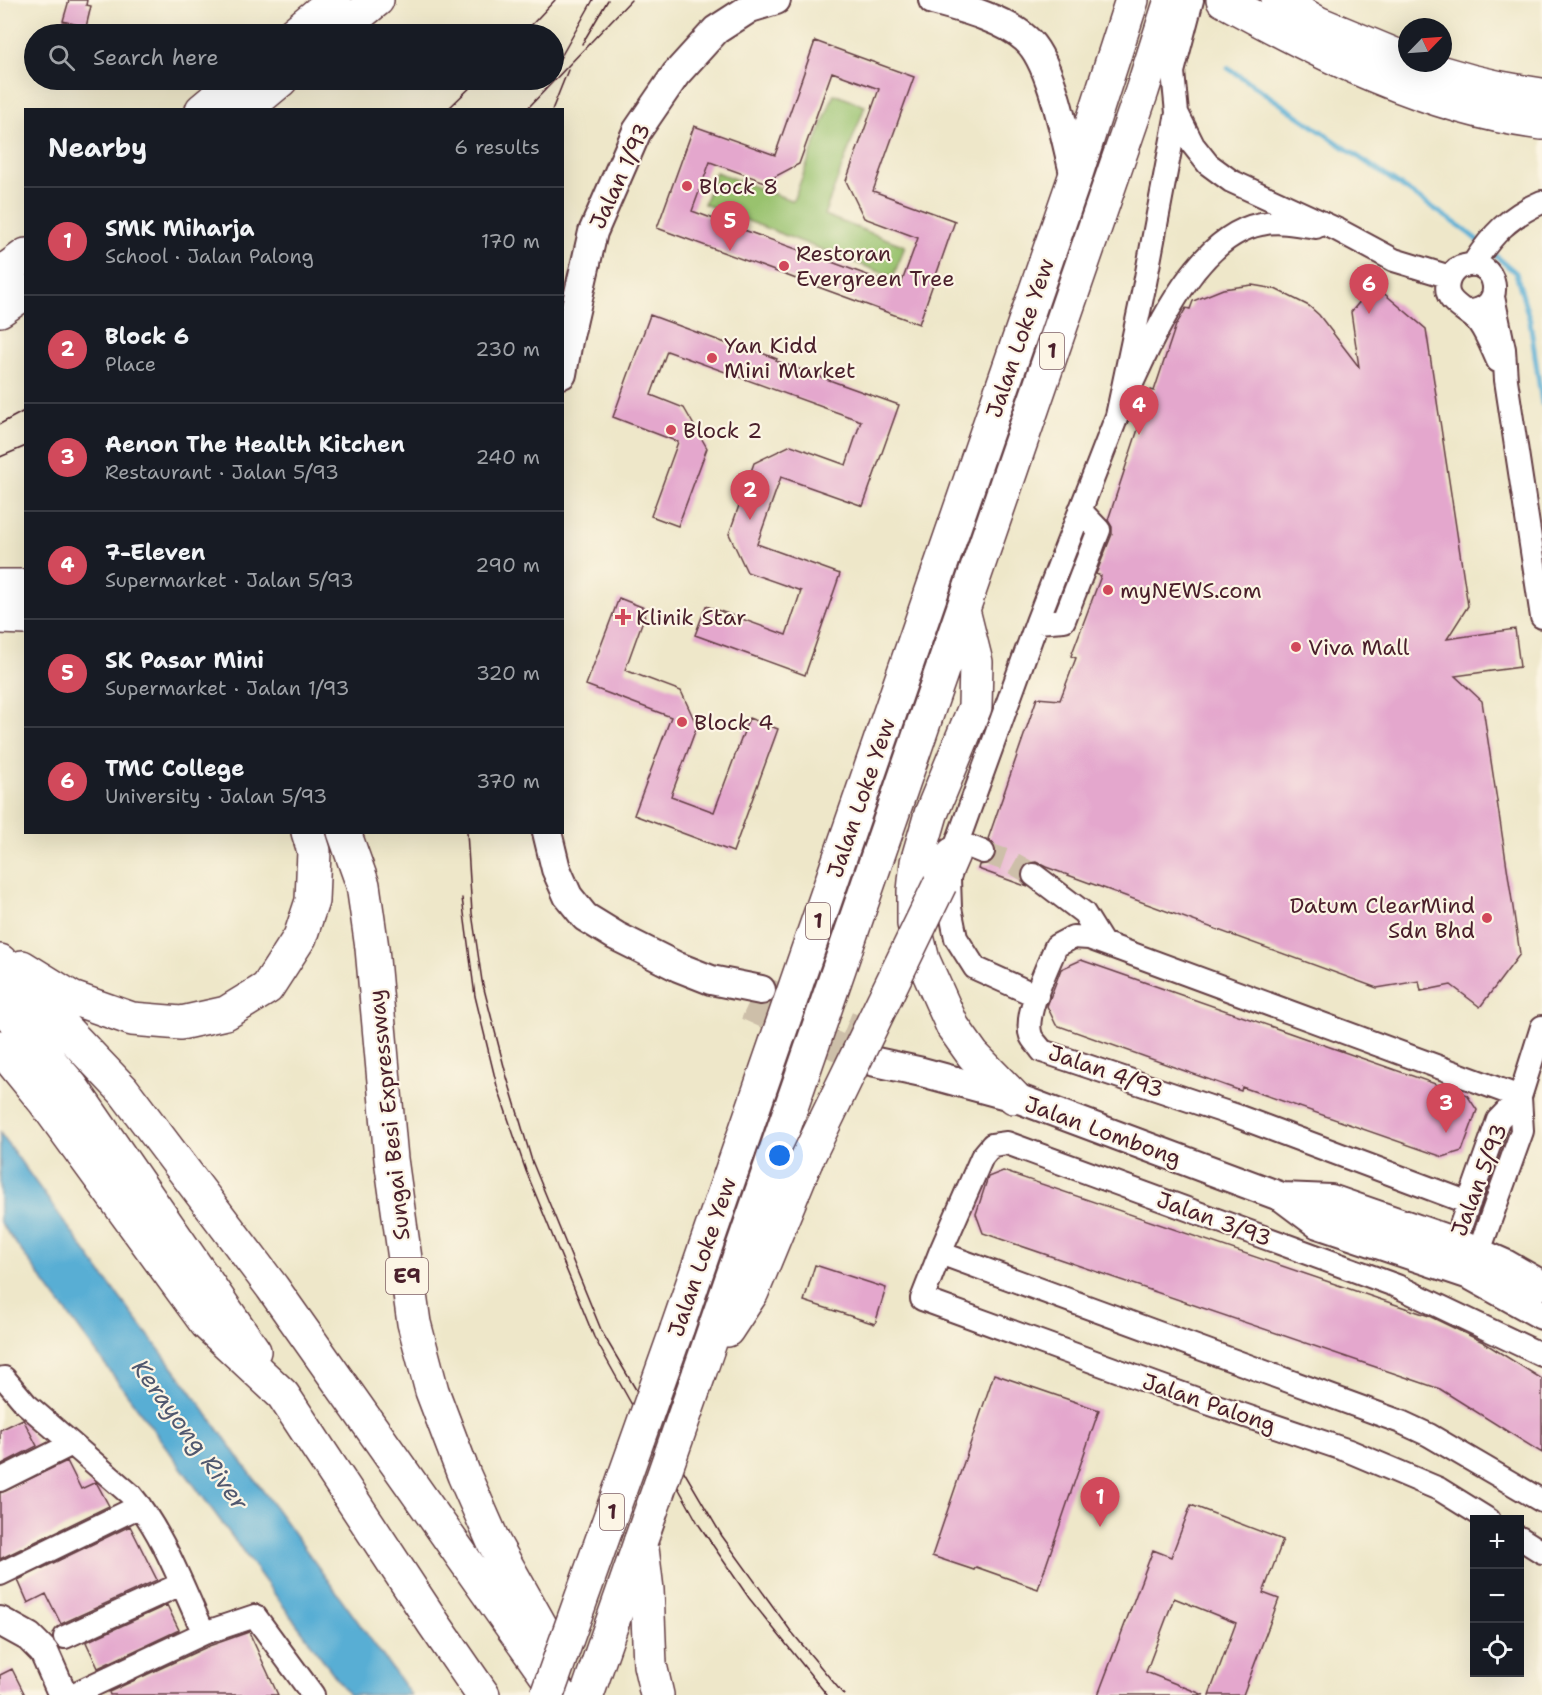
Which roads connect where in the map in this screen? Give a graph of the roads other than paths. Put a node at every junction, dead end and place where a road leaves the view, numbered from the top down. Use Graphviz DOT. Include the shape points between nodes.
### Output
graph roads {
  1 [pos="334,0"];
  2 [pos="377,0"];
  3 [pos="776,0"];
  4 [pos="933,0"];
  5 [pos="1132,0"];
  6 [pos="1171,0"];
  7 [pos="1192,0"];
  8 [pos="1223,0"];
  9 [pos="1278,0"];
  10 [pos="305,24"];
  11 [pos="347,24"];
  12 [pos="1398,56"];
  13 [pos="1437,72"];
  14 [pos="226,90"];
  15 [pos="269,90"];
  16 [pos="1542,95"];
  17 [pos="204,108"];
  18 [pos="247,108"];
  19 [pos="1177,113"];
  20 [pos="1542,123"];
  21 [pos="1076,177"];
  22 [pos="1542,202"];
  23 [pos="1542,215"];
  24 [pos="1338,230"];
  25 [pos="24,256"];
  26 [pos="1484,262"];
  27 [pos="0,274"];
  28 [pos="1450,287"];
  29 [pos="24,293"];
  30 [pos="1493,297"];
  31 [pos="0,310"];
  32 [pos="1468,311"];
  33 [pos="564,363"];
  34 [pos="1506,380"];
  35 [pos="1117,416"];
  36 [pos="0,586"];
  37 [pos="24,586"];
  38 [pos="963,610"];
  39 [pos="0,617"];
  40 [pos="1542,617"];
  41 [pos="24,618"];
  42 [pos="309,834"];
  43 [pos="345,834"];
  44 [pos="547,834"];
  45 [pos="965,849"];
  46 [pos="1034,875"];
  47 [pos="1102,942"];
  48 [pos="0,953"];
  49 [pos="0,961"];
  50 [pos="1037,996"];
  51 [pos="754,998"];
  52 [pos="0,1003"];
  53 [pos="1542,1027"];
  54 [pos="0,1047"];
  55 [pos="871,1048"];
  56 [pos="1014,1097"];
  57 [pos="1520,1097"];
  58 [pos="1469,1203"];
  59 [pos="940,1253"];
  60 [pos="1463,1259"];
  61 [pos="1542,1285"];
  62 [pos="922,1299"];
  63 [pos="1542,1315"];
  64 [pos="1542,1355"];
  65 [pos="699,1374"];
  66 [pos="2,1379"];
  67 [pos="283,1395"];
  68 [pos="72,1444"];
  69 [pos="0,1480"];
  70 [pos="1542,1501"];
  71 [pos="140,1506"];
  72 [pos="1481,1515"];
  73 [pos="641,1540"];
  74 [pos="0,1574"];
  75 [pos="181,1584"];
  76 [pos="0,1622"];
  77 [pos="204,1634"];
  78 [pos="65,1637"];
  79 [pos="63,1695"];
  80 [pos="72,1695"];
  81 [pos="313,1695"];
  82 [pos="483,1695"];
  83 [pos="547,1695"];
  84 [pos="560,1695"];
  85 [pos="587,1695"];
  86 [pos="657,1695"];
  1 -- 10 [label="highway"];
  2 -- 11 [label="highway"];
  3 -- 33 [label="street, Jalan 1/93" via="750,8 716,30 676,74 637,131 593,232"];
  4 -- 21 [label="street" via="1004,24 1028,39 1043,64"];
  5 -- 21 [label="highway, Jalan Loke Yew / 1"];
  6 -- 38 [label="highway, Jalan Loke Yew / 1"];
  7 -- 19 [label="street" via="1173,72"];
  8 -- 20 [label="highway" via="1368,74 1483,112"];
  9 -- 12 [label="highway" via="1318,23"];
  13 -- 16 [label="highway"];
  14 -- 17 [label="highway"];
  15 -- 18 [label="highway"];
  19 -- 24 [label="street" via="1208,164 1231,181"];
  19 -- 35 [label="street"];
  21 -- 83 [label="highway, Jalan Loke Yew / 1, bridge"];
  22 -- 26 [label="street" via="1514,216 1500,229"];
  23 -- 26 [label="street" via="1520,226"];
  24 -- 28 [label="street" via="1394,260 1416,279"];
  24 -- 35 [label="street" via="1288,223 1261,224 1241,231 1217,248 1183,285"];
  25 -- 27 [label="highway"];
  26 -- 28 [label="street" via="1460,267"];
  26 -- 30 [label="street" via="1494,283"];
  28 -- 32 [label="street" via="1457,307"];
  29 -- 31 [label="highway"];
  30 -- 32 [label="street" via="1483,308"];
  30 -- 34 [label="street"];
  32 -- 34 [label="street" via="1490,342"];
  34 -- 40 [label="street"];
  35 -- 45 [label="street" via="1037,622"];
  36 -- 37 [label="highway"];
  38 -- 56 [label="highway" via="976,662 975,707 931,814 917,861 914,924 923,960 953,1028"];
  38 -- 65 [label="highway, Jalan Loke Yew / 1"];
  39 -- 41 [label="highway"];
  42 -- 48 [label="highway" via="314,851 312,901 300,937 267,988 225,1013 181,1023 132,1019 72,998"];
  43 -- 84 [label="highway, Sungai Besi Expressway / E9" via="363,885 372,948 390,1149 414,1323 432,1391 464,1475 494,1544 540,1625"];
  44 -- 51 [label="street" via="568,896 585,916 678,967"];
  45 -- 50 [label="street" via="949,879 956,938 975,968"];
  45 -- 65 [label="highway, bridge" via="940,885 806,1161 752,1292"];
  46 -- 47 [label="street" via="1084,913"];
  47 -- 50 [label="street, Jalan 4/93" via="1074,937 1056,946"];
  47 -- 57 [label="street, Jalan 4/93"];
  49 -- 84 [label="highway" via="123,1090 272,1287"];
  50 -- 58 [label="street, Jalan 4/93" via="1029,1023 1031,1037 1042,1051 1237,1116"];
  52 -- 67 [label="highway" via="72,1087"];
  53 -- 57 [label="street, Jalan 5/93"];
  54 -- 67 [label="highway" via="206,1323"];
  55 -- 56 [label="street, Jalan Lombong" via="922,1072"];
  56 -- 60 [label="street, Jalan Lombong" via="1282,1197 1330,1199"];
  57 -- 58 [label="street, Jalan 5/93" via="1498,1120"];
  57 -- 60 [label="street, Jalan 5/93" via="1522,1131"];
  58 -- 60 [label="street, Jalan 5/93"];
  59 -- 62 [label="street, Jalan 3/93"];
  59 -- 64 [label="street, Jalan 3/93" via="982,1157 992,1145 1007,1143 1397,1286"];
  59 -- 70 [label="street" via="1401,1422"];
  60 -- 61 [label="street, Jalan Lombong" via="1505,1264"];
  60 -- 63 [label="street, Jalan Lombong"];
  62 -- 72 [label="street, Jalan Palong" via="1349,1451 1439,1490"];
  65 -- 73 [label="highway, Jalan Loke Yew / 1, bridge"];
  66 -- 68 [label="street"];
  67 -- 82 [label="highway"];
  68 -- 69 [label="street"];
  68 -- 71 [label="street"];
  71 -- 74 [label="street"];
  71 -- 75 [label="street"];
  73 -- 85 [label="highway, Jalan Loke Yew / 1"];
  73 -- 86 [label="highway" via="650,1665"];
  75 -- 77 [label="street"];
  75 -- 78 [label="street"];
  76 -- 79 [label="street" via="29,1637 44,1652"];
  77 -- 80 [label="street"];
  77 -- 81 [label="street" via="255,1616"];
}
